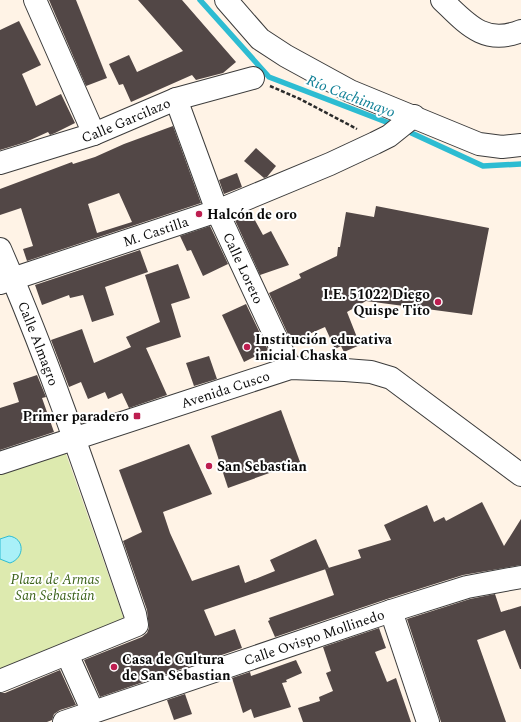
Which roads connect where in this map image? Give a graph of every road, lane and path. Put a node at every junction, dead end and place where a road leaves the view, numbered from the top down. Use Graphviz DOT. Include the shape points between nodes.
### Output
graph roads {
  1 [pos="35,0"];
  2 [pos="226,0"];
  3 [pos="442,0"];
  4 [pos="521,31"];
  5 [pos="252,78"];
  6 [pos="176,99"];
  7 [pos="403,125"];
  8 [pos="360,130"];
  9 [pos="94,134"];
  10 [pos="521,145"];
  11 [pos="0,163"];
  12 [pos="218,211"];
  13 [pos="0,249"];
  14 [pos="7,281"];
  15 [pos="290,368"];
  16 [pos="75,439"];
  17 [pos="0,464"];
  18 [pos="521,475"];
  19 [pos="521,577"];
  20 [pos="391,611"];
  21 [pos="67,654"];
  22 [pos="0,680"];
  23 [pos="93,712"];
  24 [pos="64,722"];
  25 [pos="428,722"];
  1 -- 9 [label="street"];
  2 -- 7 [label="street" via="260,39"];
  3 -- 4 [label="street" via="468,25 481,33 499,35"];
  5 -- 6 [label="street, Calle Garcilazo"];
  5 -- 8 [label="path"];
  6 -- 9 [label="street, Calle Garcilazo"];
  6 -- 12 [label="street, Calle Loreto"];
  7 -- 10 [label="street" via="479,144 502,147"];
  7 -- 12 [label="street, M. Castilla" via="330,164"];
  9 -- 11 [label="street, Calle Garcilazo"];
  12 -- 14 [label="street, M. Castilla"];
  12 -- 15 [label="street, Calle Loreto"];
  13 -- 14 [label="street, Calle Almagro"];
  14 -- 16 [label="street, Calle Almagro"];
  15 -- 16 [label="street, Avenida Cusco"];
  15 -- 18 [label="street, Avenida Cusco" via="370,372 391,378"];
  16 -- 17 [label="street, Avenida Cusco"];
  16 -- 21 [label="street, Calle Almagro" via="137,625"];
  19 -- 20 [label="street, Calle Ovispo Mollinedo" via="466,586"];
  20 -- 23 [label="street, Calle Ovispo Mollinedo"];
  20 -- 25 [label="street"];
  21 -- 22 [label="street"];
  21 -- 23 [label="street"];
  23 -- 24 [label="street, Calle Ovispo Mollinedo"];
}
